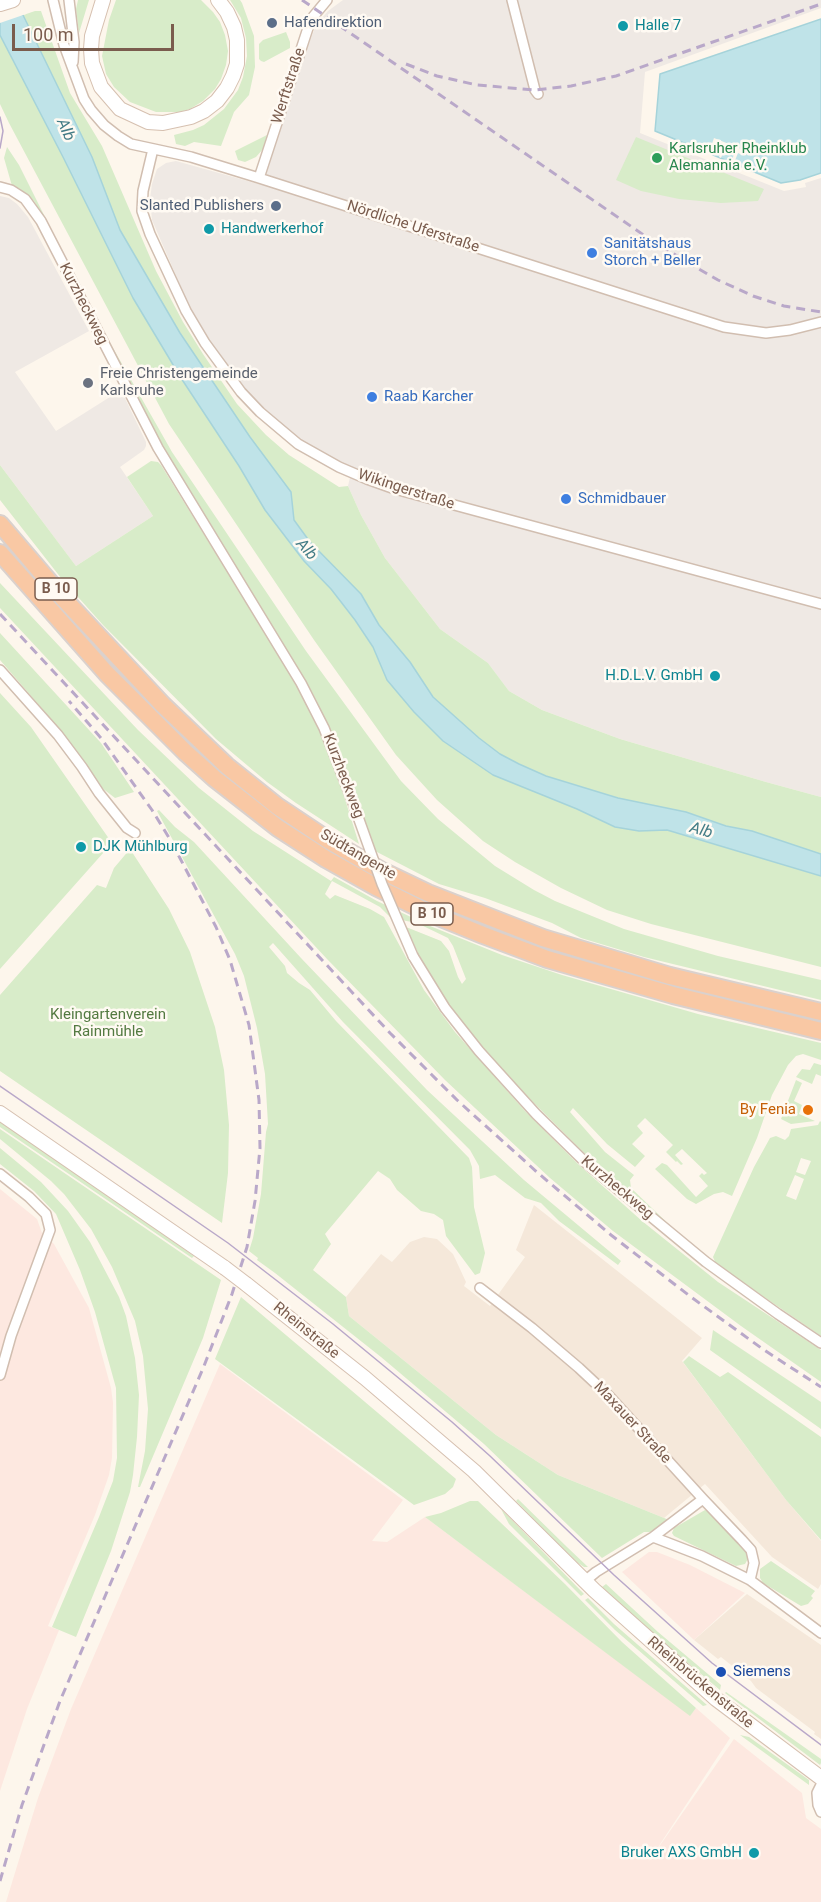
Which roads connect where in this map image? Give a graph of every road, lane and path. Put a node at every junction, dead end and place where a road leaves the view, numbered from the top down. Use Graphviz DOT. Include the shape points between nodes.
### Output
graph roads {
  1 [pos="13,0"];
  2 [pos="53,0"];
  3 [pos="69,0"];
  4 [pos="104,0"];
  5 [pos="218,0"];
  6 [pos="327,0"];
  7 [pos="512,0"];
  8 [pos="0,4"];
  9 [pos="73,68"];
  10 [pos="538,94"];
  11 [pos="153,149"];
  12 [pos="259,178"];
  13 [pos="0,187"];
  14 [pos="821,322"];
  15 [pos="0,524"];
  16 [pos="0,553"];
  17 [pos="6,564"];
  18 [pos="821,604"];
  19 [pos="0,670"];
  20 [pos="135,833"];
  21 [pos="821,1012"];
  22 [pos="821,1031"];
  23 [pos="0,1113"];
  24 [pos="0,1174"];
  25 [pos="480,1288"];
  26 [pos="0,1332"];
  27 [pos="11,1336"];
  28 [pos="821,1343"];
  29 [pos="0,1375"];
  30 [pos="703,1499"];
  31 [pos="653,1537"];
  32 [pos="750,1580"];
  33 [pos="585,1581"];
  34 [pos="821,1633"];
  35 [pos="821,1778"];
  36 [pos="821,1785"];
  37 [pos="821,1812"];
  1 -- 8 [label="main road"];
  2 -- 9 [label="street, Nördliche Uferstraße"];
  3 -- 9 [label="street, Nördliche Uferstraße"];
  4 -- 5 [label="main road" via="91,49 101,87 127,112 148,122 163,123 204,111 217,101 233,76 237,40"];
  6 -- 12 [label="street, Werftstraße" via="308,28"];
  7 -- 10 [label="street"];
  9 -- 11 [label="street, Nördliche Uferstraße" via="84,99 104,124 131,144"];
  11 -- 12 [label="street, Nördliche Uferstraße"];
  11 -- 18 [label="street, Wikingerstraße" via="142,211 182,301 205,343 241,392 298,444 339,467 394,489"];
  12 -- 14 [label="street, Nördliche Uferstraße" via="724,327 757,333"];
  13 -- 28 [label="street, Kurzheckweg, bridge" via="25,199 41,221 158,448 302,683 324,728 413,956 445,1008 536,1114 585,1162 706,1262"];
  15 -- 21 [label="highway, Südtangente / B 10" via="163,705 277,806 328,840 428,893 543,938 670,976"];
  16 -- 17 [label="highway, Südtangente / B 10"];
  17 -- 22 [label="highway, Südtangente / B 10" via="185,752 278,828 326,859 429,913 547,959"];
  19 -- 20 [label="street" via="58,735 99,794"];
  23 -- 33 [label="main road, Rheinstraße, bridge" via="225,1268 365,1378 474,1471"];
  24 -- 27 [label="street" via="29,1197 50,1224 49,1236"];
  25 -- 30 [label="street, Maxauer Straße" via="551,1343 610,1397"];
  26 -- 27 [label="street"];
  27 -- 29 [label="street"];
  30 -- 31 [label="street"];
  30 -- 32 [label="street, Maxauer Straße" via="751,1550 754,1563"];
  31 -- 32 [label="street"];
  31 -- 33 [label="street"];
  32 -- 34 [label="street"];
  33 -- 35 [label="main road, Rheinbrückenstraße" via="716,1699"];
  36 -- 37 [label="street" via="817,1793"];
}
